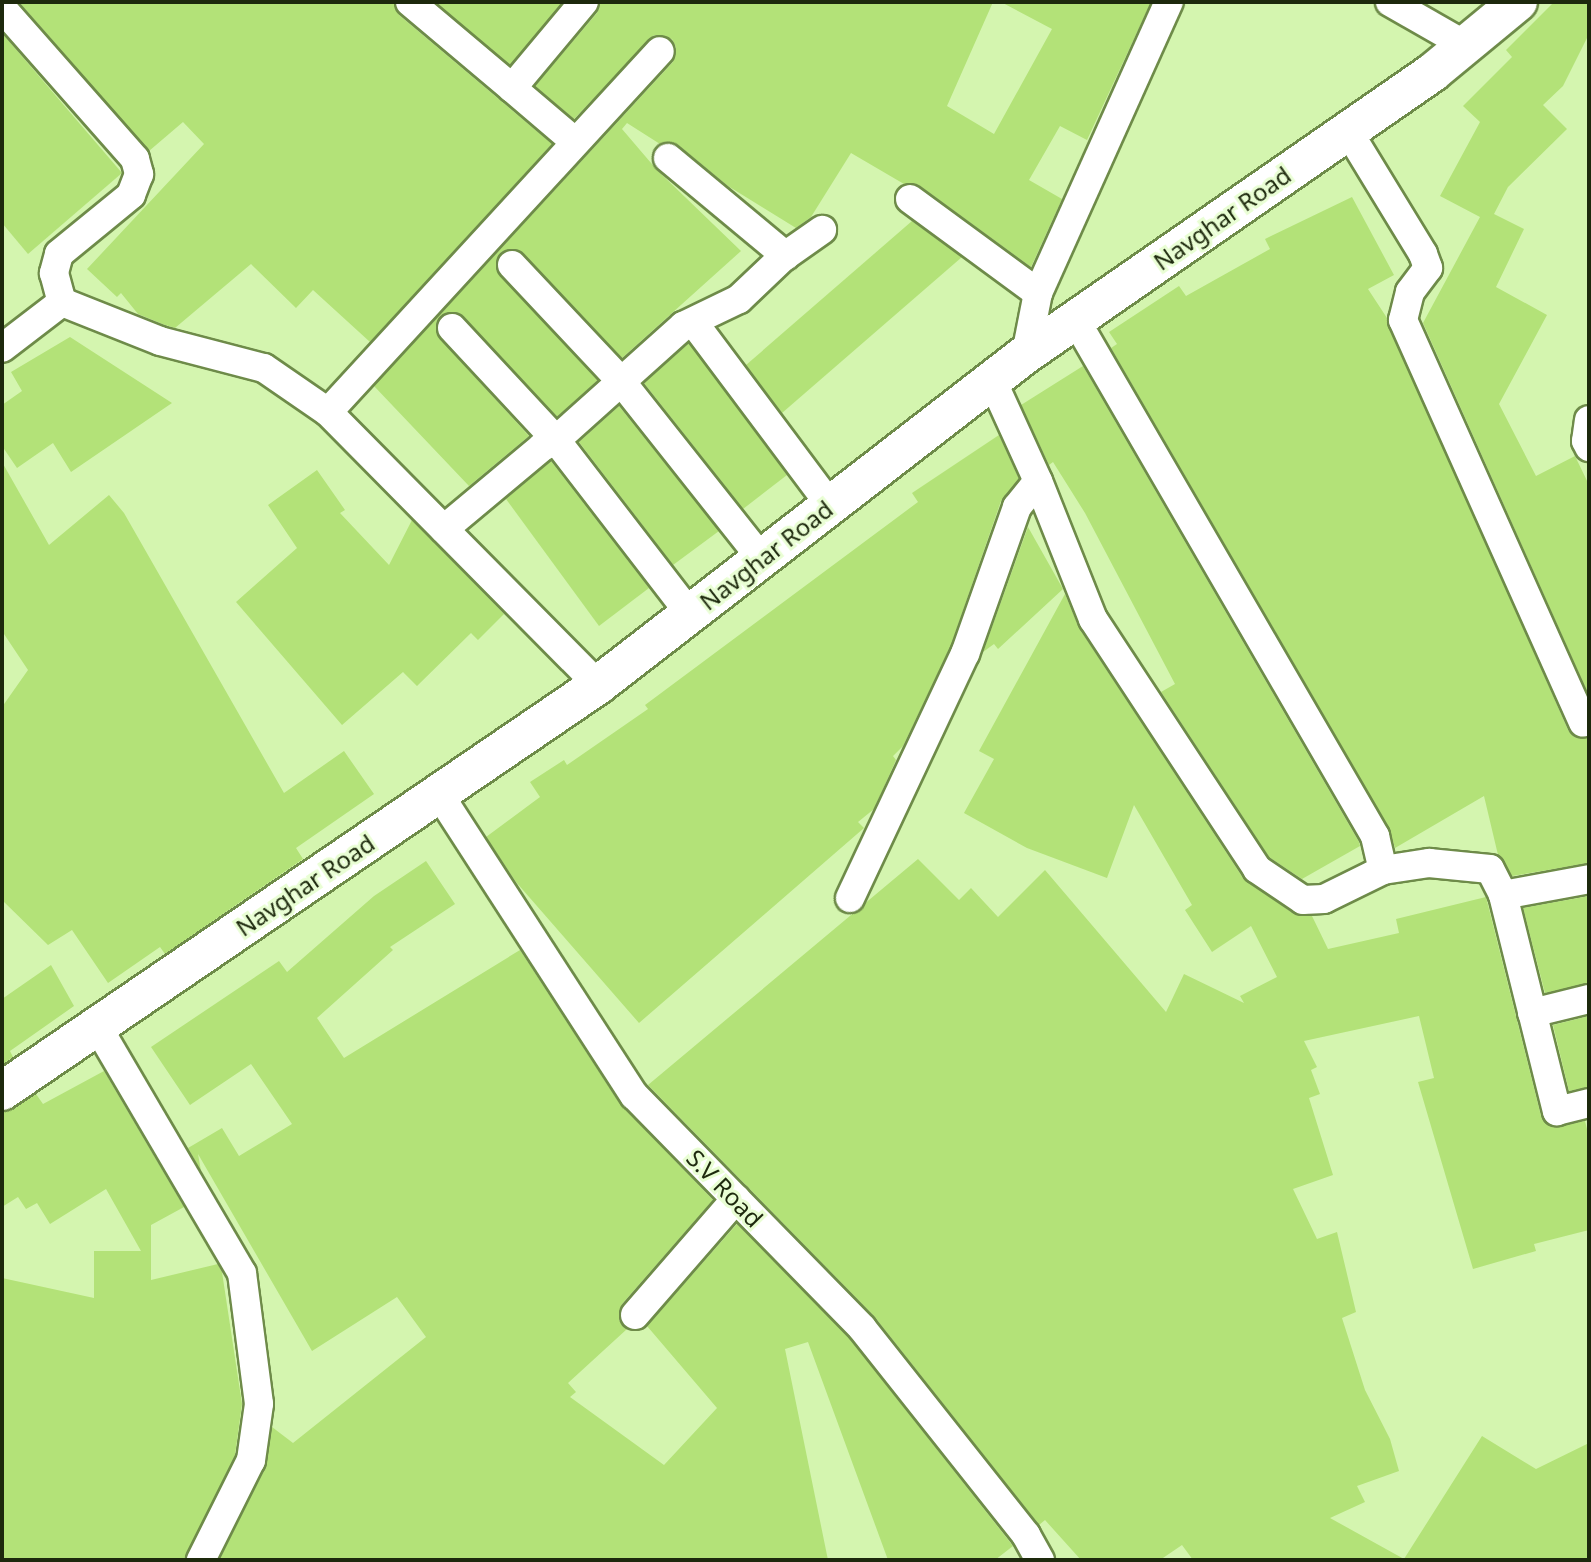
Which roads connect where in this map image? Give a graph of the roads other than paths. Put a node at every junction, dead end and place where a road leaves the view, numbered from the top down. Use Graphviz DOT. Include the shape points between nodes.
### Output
graph roads {
  1 [pos="410,2"];
  2 [pos="584,2"];
  3 [pos="1169,2"];
  4 [pos="1390,2"];
  5 [pos="1518,2"];
  6 [pos="2,9"];
  7 [pos="1465,45"];
  8 [pos="660,51"];
  9 [pos="512,88"];
  10 [pos="1349,131"];
  11 [pos="573,140"];
  12 [pos="668,158"];
  13 [pos="910,199"];
  14 [pos="822,230"];
  15 [pos="786,256"];
  16 [pos="512,265"];
  17 [pos="1038,293"];
  18 [pos="62,302"];
  19 [pos="1075,319"];
  20 [pos="694,323"];
  21 [pos="452,328"];
  22 [pos="2,348"];
  23 [pos="1026,354"];
  24 [pos="620,380"];
  25 [pos="992,380"];
  26 [pos="328,412"];
  27 [pos="1589,420"];
  28 [pos="556,440"];
  29 [pos="1589,447"];
  30 [pos="1038,481"];
  31 [pos="831,506"];
  32 [pos="444,529"];
  33 [pos="762,559"];
  34 [pos="690,614"];
  35 [pos="598,685"];
  36 [pos="1583,723"];
  37 [pos="439,794"];
  38 [pos="1383,870"];
  39 [pos="1589,879"];
  40 [pos="1503,895"];
  41 [pos="850,898"];
  42 [pos="1589,999"];
  43 [pos="1532,1013"];
  44 [pos="97,1026"];
  45 [pos="2,1091"];
  46 [pos="1589,1103"];
  47 [pos="736,1199"];
  48 [pos="635,1315"];
  49 [pos="201,1560"];
  50 [pos="1040,1560"];
  1 -- 9 [label="street"];
  2 -- 9 [label="street"];
  3 -- 17 [label="street"];
  4 -- 7 [label="street"];
  5 -- 7 [label="main road, Navghar Road"];
  6 -- 18 [label="street" via="135,159 139,174 131,195 59,254 54,273"];
  7 -- 10 [label="main road, Navghar Road"];
  8 -- 11 [label="street"];
  9 -- 11 [label="street"];
  10 -- 19 [label="main road, Navghar Road"];
  10 -- 36 [label="street" via="1423,254 1427,268 1410,292 1403,320"];
  11 -- 26 [label="street"];
  12 -- 15 [label="street"];
  13 -- 17 [label="street"];
  14 -- 15 [label="street"];
  15 -- 20 [label="street" via="739,299"];
  16 -- 24 [label="street"];
  17 -- 23 [label="street"];
  18 -- 22 [label="street"];
  18 -- 26 [label="street" via="160,341 264,368"];
  19 -- 23 [label="main road, Navghar Road"];
  19 -- 38 [label="street" via="1375,836"];
  20 -- 24 [label="street" via="682,326"];
  20 -- 31 [label="street"];
  21 -- 28 [label="street"];
  23 -- 25 [label="main road, Navghar Road"];
  24 -- 28 [label="street"];
  24 -- 33 [label="street"];
  25 -- 30 [label="street"];
  25 -- 31 [label="main road, Navghar Road"];
  26 -- 32 [label="street"];
  27 -- 29 [label="street"];
  28 -- 32 [label="street"];
  28 -- 34 [label="street"];
  30 -- 38 [label="street" via="1093,619 1257,869 1303,900 1324,899"];
  30 -- 41 [label="street" via="1017,507 965,654"];
  31 -- 33 [label="main road, Navghar Road"];
  32 -- 35 [label="street"];
  33 -- 34 [label="main road, Navghar Road"];
  34 -- 35 [label="main road, Navghar Road"];
  35 -- 37 [label="main road, Navghar Road"];
  37 -- 44 [label="main road, Navghar Road"];
  37 -- 47 [label="street, S.V Road" via="634,1095"];
  38 -- 40 [label="street" via="1429,863 1469,864 1490,869"];
  39 -- 40 [label="street"];
  40 -- 43 [label="street"];
  42 -- 43 [label="street"];
  43 -- 46 [label="street" via="1557,1111"];
  44 -- 45 [label="main road, Navghar Road"];
  44 -- 49 [label="street" via="242,1273 259,1404 251,1460"];
  47 -- 48 [label="street"];
  47 -- 50 [label="street, S.V Road" via="862,1328 1026,1535"];
}
